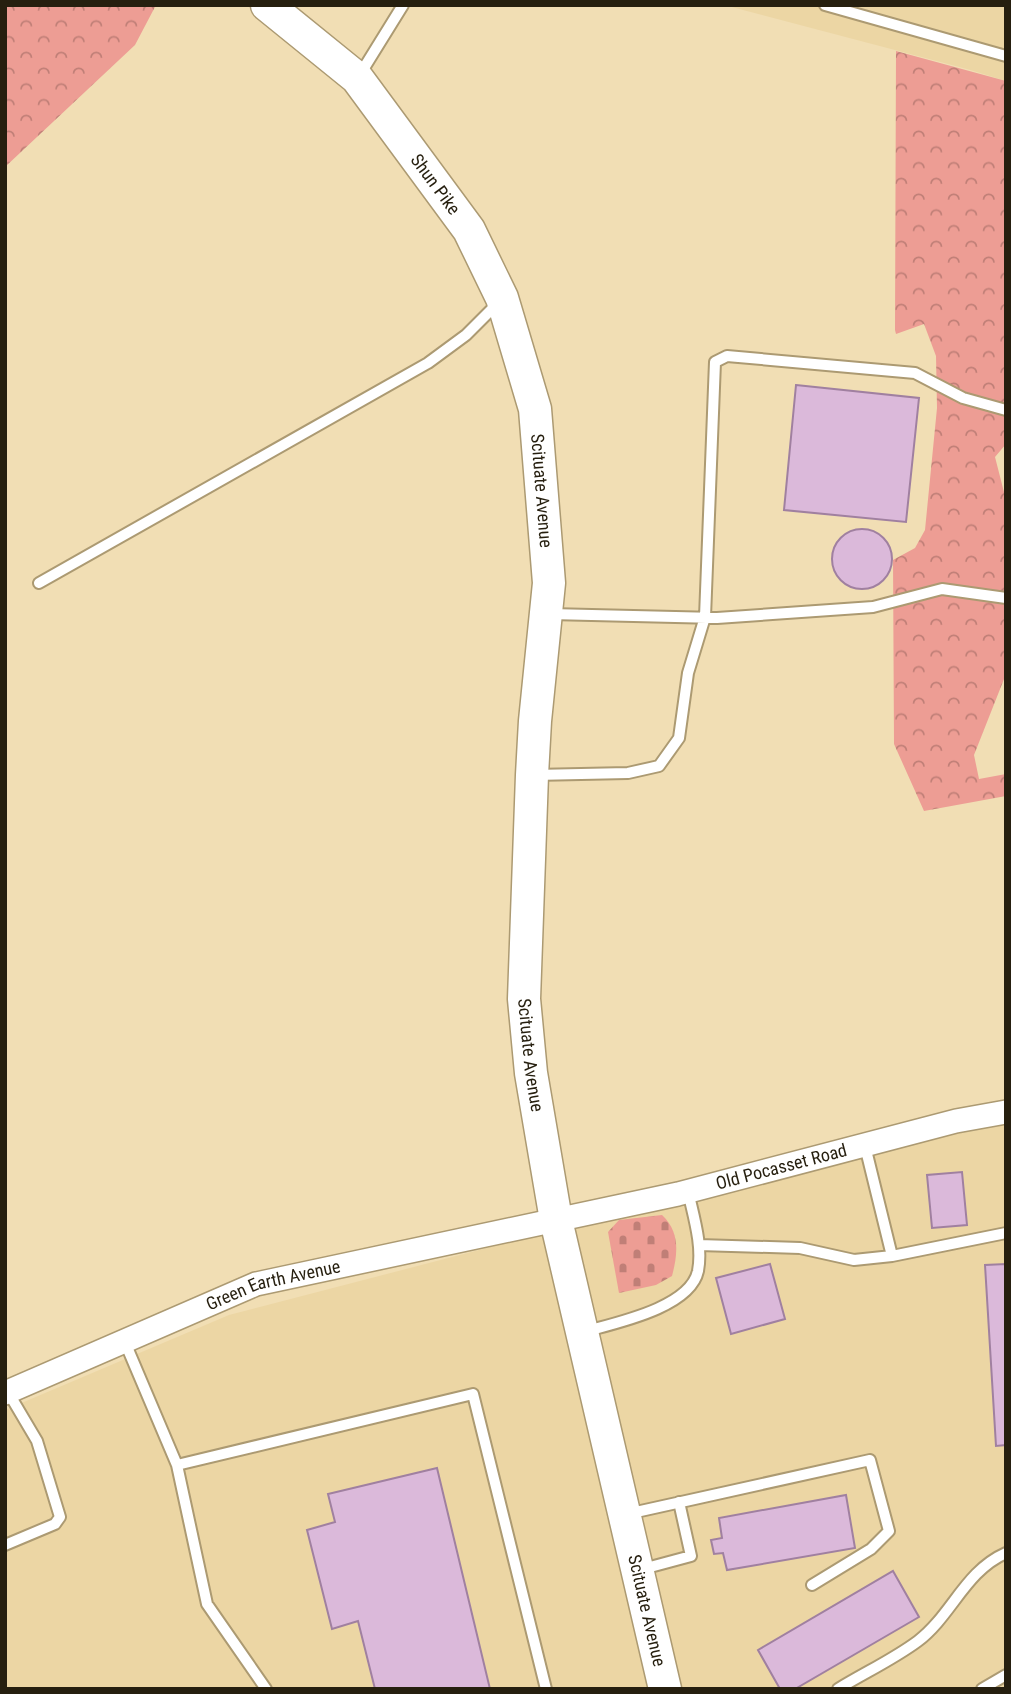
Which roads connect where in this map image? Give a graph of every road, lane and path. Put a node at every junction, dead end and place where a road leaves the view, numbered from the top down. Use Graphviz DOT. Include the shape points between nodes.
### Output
graph roads {
  1 [pos="267,5"];
  2 [pos="403,5"];
  3 [pos="825,5"];
  4 [pos="1006,56"];
  5 [pos="357,78"];
  6 [pos="502,298"];
  7 [pos="535,409"];
  8 [pos="1006,410"];
  9 [pos="39,583"];
  10 [pos="1006,598"];
  11 [pos="546,614"];
  12 [pos="705,617"];
  13 [pos="532,775"];
  14 [pos="1006,1112"];
  15 [pos="865,1146"];
  16 [pos="688,1191"];
  17 [pos="556,1220"];
  18 [pos="1006,1233"];
  19 [pos="699,1245"];
  20 [pos="892,1256"];
  21 [pos="581,1332"];
  22 [pos="124,1340"];
  23 [pos="6,1392"];
  24 [pos="177,1465"];
  25 [pos="679,1502"];
  26 [pos="624,1515"];
  27 [pos="5,1545"];
  28 [pos="1006,1553"];
  29 [pos="638,1570"];
  30 [pos="812,1585"];
  31 [pos="1006,1675"];
  32 [pos="266,1689"];
  33 [pos="546,1689"];
  34 [pos="665,1689"];
  35 [pos="838,1689"];
  36 [pos="982,1689"];
  1 -- 5 [label="main road, Shun Pike"];
  2 -- 5 [label="lane"];
  3 -- 4 [label="lane"];
  5 -- 6 [label="main road, Shun Pike" via="469,230"];
  6 -- 7 [label="main road, Shun Pike"];
  6 -- 9 [label="lane" via="466,335 428,363"];
  7 -- 11 [label="main road, Scituate Avenue" via="549,583"];
  8 -- 12 [label="lane" via="963,398 915,373 727,356 715,362"];
  10 -- 12 [label="lane" via="942,589 873,607"];
  11 -- 12 [label="lane"];
  11 -- 13 [label="main road, Scituate Avenue"];
  12 -- 13 [label="lane" via="688,673 679,738 659,766 628,773"];
  13 -- 17 [label="main road, Scituate Avenue" via="524,999 530,1073"];
  14 -- 15 [label="street, Old Pocasset Road"];
  15 -- 16 [label="street, Old Pocasset Road"];
  15 -- 20 [label="lane"];
  16 -- 17 [label="street, Old Pocasset Road"];
  16 -- 19 [label="lane"];
  17 -- 21 [label="main road, Scituate Avenue"];
  17 -- 22 [label="street, Green Earth Avenue" via="256,1284"];
  18 -- 20 [label="lane"];
  19 -- 20 [label="lane" via="800,1248 854,1259"];
  19 -- 21 [label="lane" via="698,1271 691,1286 649,1314"];
  21 -- 26 [label="main road, Scituate Avenue"];
  22 -- 23 [label="street, Green Earth Avenue"];
  22 -- 24 [label="lane"];
  23 -- 27 [label="lane" via="37,1441 60,1517 55,1524"];
  24 -- 32 [label="lane" via="207,1604"];
  24 -- 33 [label="lane" via="473,1394"];
  25 -- 26 [label="lane"];
  25 -- 29 [label="lane" via="691,1556"];
  25 -- 30 [label="lane" via="870,1460 889,1531 871,1549"];
  26 -- 29 [label="main road, Scituate Avenue"];
  28 -- 35 [label="lane" via="979,1569 918,1641"];
  29 -- 34 [label="main road, Scituate Avenue"];
  31 -- 36 [label="lane"];
}
